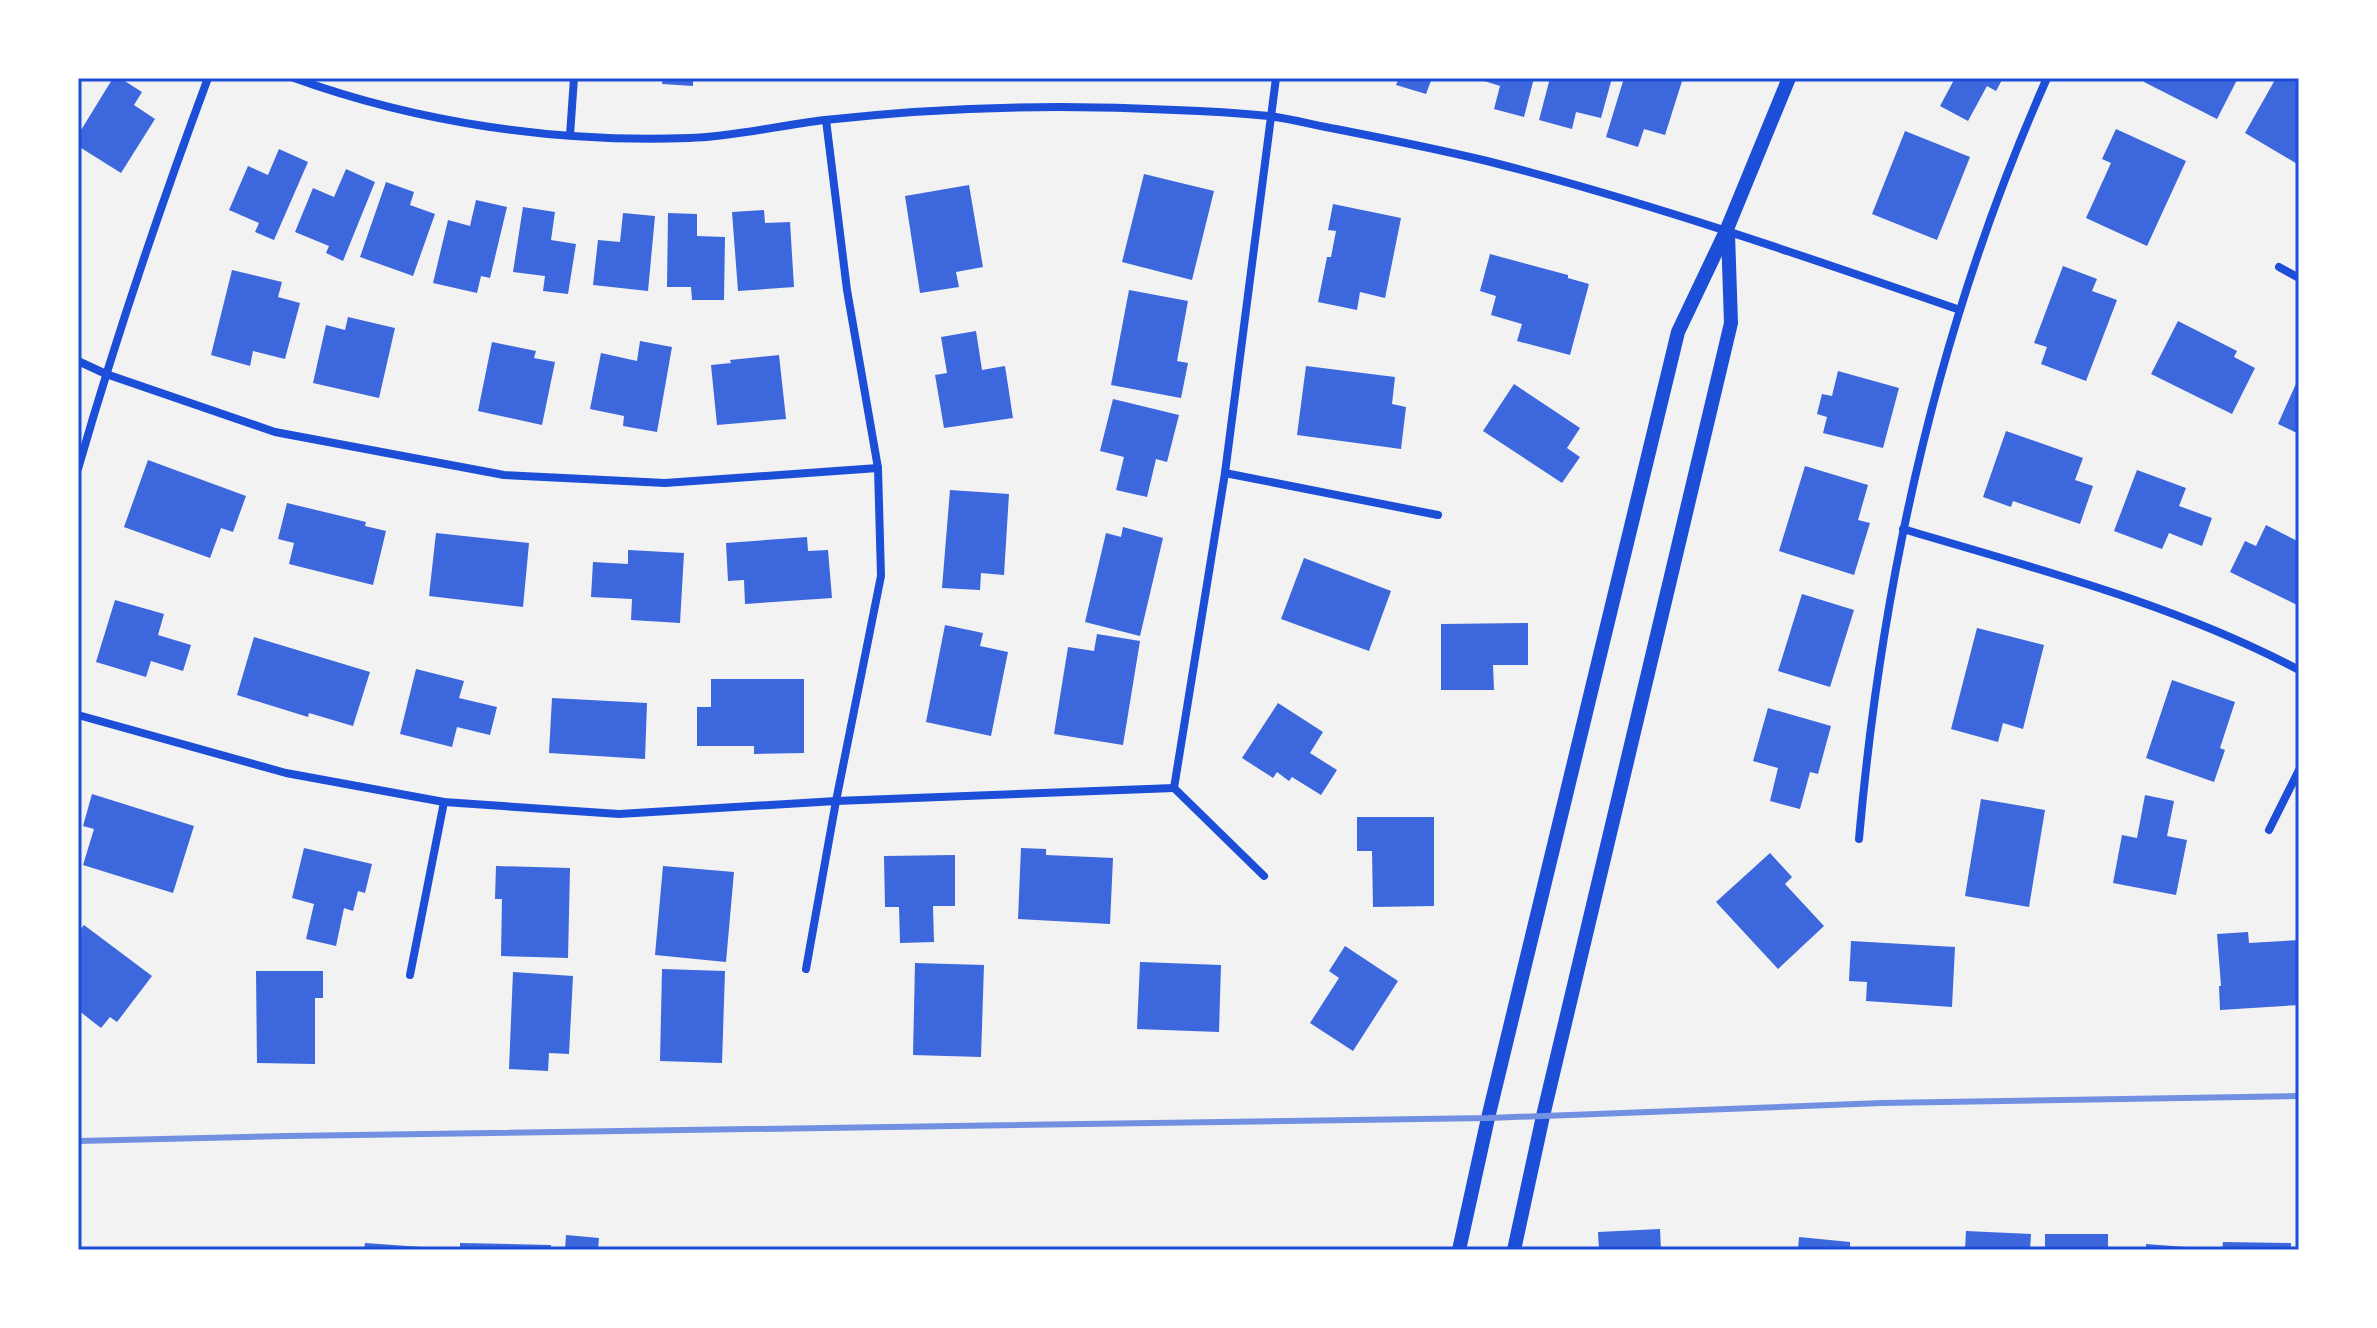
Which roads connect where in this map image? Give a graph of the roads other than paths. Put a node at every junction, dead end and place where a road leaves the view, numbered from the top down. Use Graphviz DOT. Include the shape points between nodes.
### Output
graph roads {
  1 [pos="208,78"];
  2 [pos="294,78"];
  3 [pos="574,78"];
  4 [pos="1276,78"];
  5 [pos="1789,78"];
  6 [pos="2047,78"];
  7 [pos="1271,116"];
  8 [pos="826,120"];
  9 [pos="570,135"];
  10 [pos="1727,229"];
  11 [pos="2279,267"];
  12 [pos="2299,278"];
  13 [pos="1960,310"];
  14 [pos="78,361"];
  15 [pos="106,374"];
  16 [pos="878,468"];
  17 [pos="78,469"];
  18 [pos="1225,473"];
  19 [pos="1438,515"];
  20 [pos="1903,529"];
  21 [pos="2299,670"];
  22 [pos="78,715"];
  23 [pos="2299,770"];
  24 [pos="1174,788"];
  25 [pos="836,801"];
  26 [pos="444,802"];
  27 [pos="2269,830"];
  28 [pos="1859,839"];
  29 [pos="1264,876"];
  30 [pos="806,969"];
  31 [pos="410,975"];
  32 [pos="1459,1250"];
  33 [pos="1514,1250"];
  1 -- 15 [label="street"];
  2 -- 9 [label="street" via="419,115"];
  3 -- 9 [label="street"];
  4 -- 7 [label="street"];
  5 -- 10 [label="street"];
  6 -- 13 [label="street"];
  7 -- 8 [label="street" via="1024,108"];
  7 -- 10 [label="street" via="1425,146"];
  7 -- 18 [label="street"];
  8 -- 9 [label="street" via="694,138"];
  8 -- 16 [label="street" via="847,290"];
  10 -- 13 [label="street"];
  10 -- 32 [label="street" via="1678,332"];
  10 -- 33 [label="street" via="1731,323"];
  11 -- 12 [label="street"];
  13 -- 20 [label="street"];
  14 -- 15 [label="street"];
  15 -- 16 [label="street" via="275,432 504,475 665,483"];
  15 -- 17 [label="street"];
  16 -- 25 [label="street" via="881,576"];
  18 -- 19 [label="street"];
  18 -- 24 [label="street"];
  20 -- 21 [label="street" via="2153,605"];
  20 -- 28 [label="street" via="1879,661"];
  22 -- 26 [label="street" via="286,773"];
  23 -- 27 [label="street"];
  24 -- 25 [label="street"];
  24 -- 29 [label="street"];
  25 -- 26 [label="street" via="619,814"];
  25 -- 30 [label="street"];
  26 -- 31 [label="street"];
}
